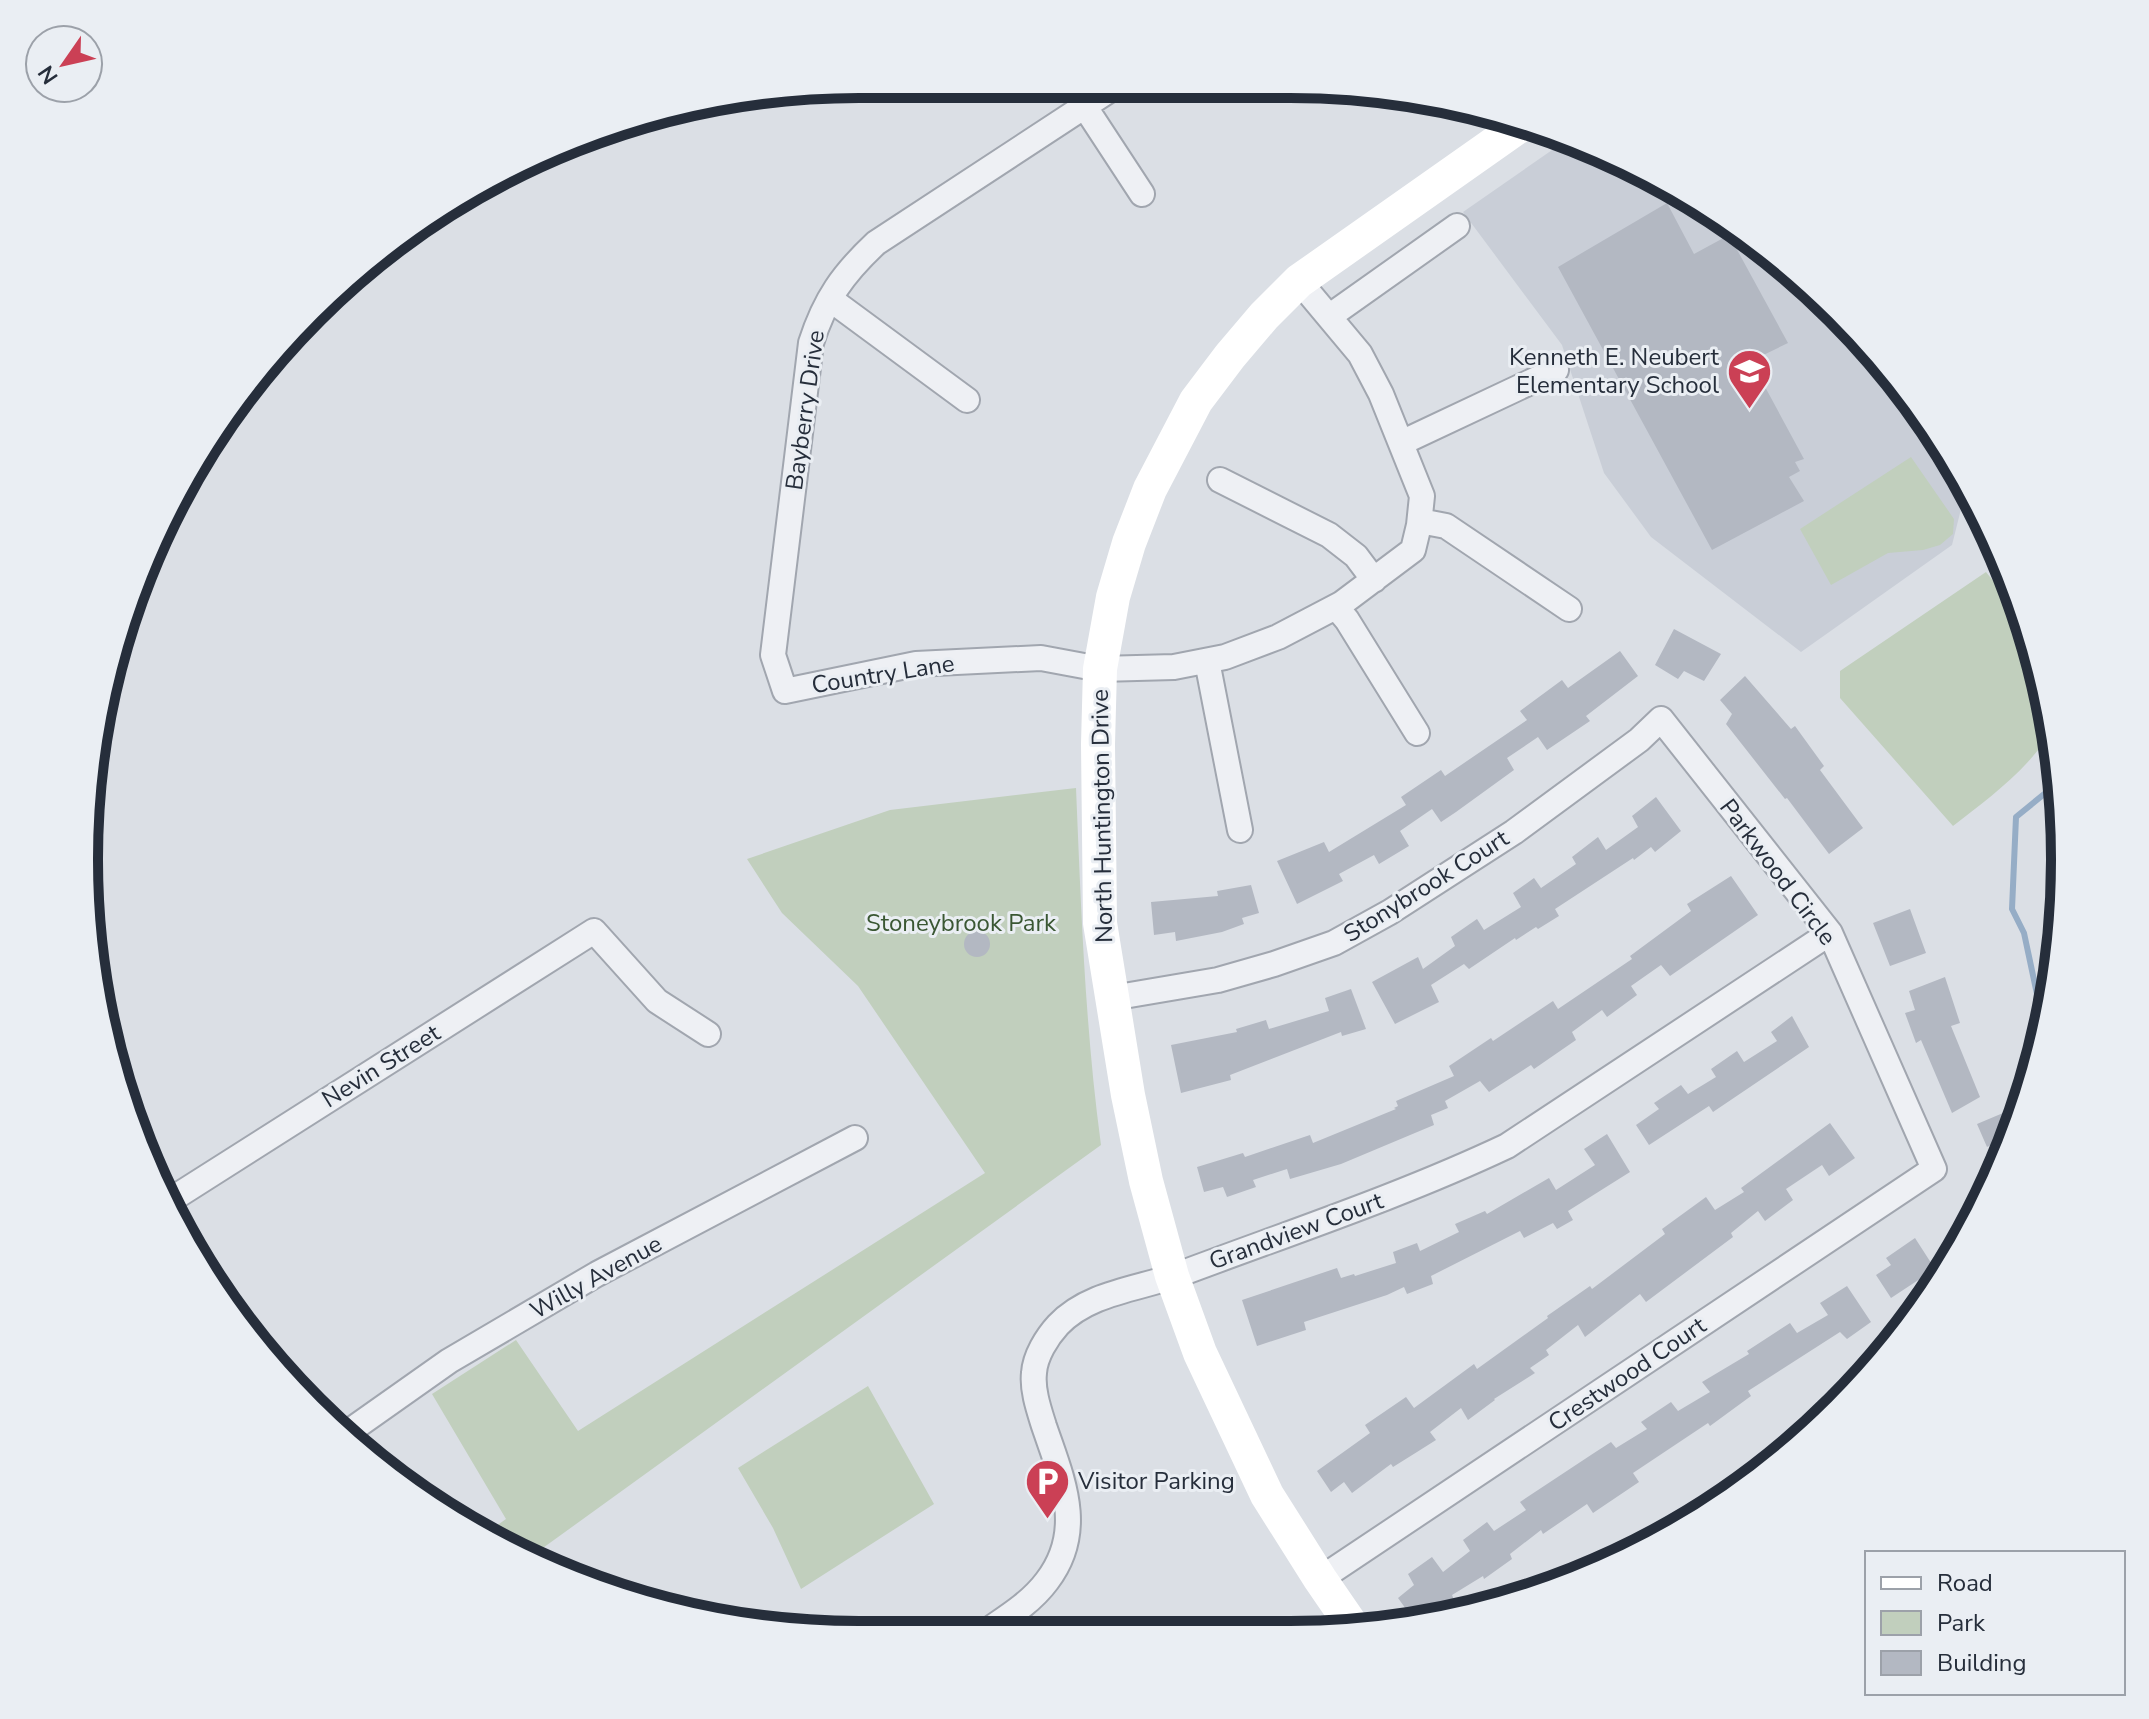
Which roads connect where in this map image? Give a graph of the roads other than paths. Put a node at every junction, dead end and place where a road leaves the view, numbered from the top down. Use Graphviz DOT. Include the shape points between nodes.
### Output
graph roads {
  1 [pos="1098,98"];
  2 [pos="1085,107"];
  3 [pos="1512,131"];
  4 [pos="1142,194"];
  5 [pos="1457,226"];
  6 [pos="1299,281"];
  7 [pos="830,299"];
  8 [pos="1330,316"];
  9 [pos="1556,370"];
  10 [pos="967,400"];
  11 [pos="1401,443"];
  12 [pos="1220,480"];
  13 [pos="1420,521"];
  14 [pos="1374,580"];
  15 [pos="1336,607"];
  16 [pos="1569,609"];
  17 [pos="1207,661"];
  18 [pos="1100,669"];
  19 [pos="785,691"];
  20 [pos="1661,719"];
  21 [pos="1417,733"];
  22 [pos="1240,830"];
  23 [pos="1830,933"];
  24 [pos="1112,998"];
  25 [pos="708,1034"];
  26 [pos="855,1138"];
  27 [pos="1934,1169"];
  28 [pos="177,1196"];
  29 [pos="1172,1276"];
  30 [pos="353,1429"];
  31 [pos="1320,1579"];
  32 [pos="1347,1618"];
  33 [pos="1002,1621"];
  1 -- 2 [label="street, Bayberry Drive"];
  2 -- 4 [label="street"];
  2 -- 7 [label="street, Bayberry Drive" via="876,243 841,279"];
  3 -- 6 [label="street, North Huntington Drive"];
  5 -- 8 [label="street"];
  6 -- 8 [label="street, Country Lane"];
  6 -- 18 [label="street, North Huntington Drive" via="1196,401 1150,489 1113,597"];
  7 -- 10 [label="street"];
  7 -- 19 [label="street, Bayberry Drive" via="811,343 773,655"];
  8 -- 11 [label="street, Country Lane" via="1360,354"];
  9 -- 11 [label="street"];
  11 -- 13 [label="street, Country Lane" via="1422,496"];
  12 -- 14 [label="street" via="1329,535 1356,556"];
  13 -- 14 [label="street, Country Lane" via="1413,550"];
  13 -- 16 [label="street" via="1446,526"];
  14 -- 15 [label="street, Country Lane"];
  15 -- 17 [label="street, Country Lane" via="1278,637"];
  15 -- 21 [label="street"];
  17 -- 18 [label="street, Country Lane"];
  17 -- 22 [label="street"];
  18 -- 19 [label="street, Country Lane" via="1041,658 916,664"];
  18 -- 24 [label="street, North Huntington Drive" via="1100,923"];
  20 -- 23 [label="street, Parkwood Circle"];
  20 -- 24 [label="street, Stonybrook Court" via="1514,832 1334,943 1218,980"];
  23 -- 27 [label="street, Parkwood Circle"];
  23 -- 29 [label="street, Grandview Court" via="1507,1146 1449,1173"];
  24 -- 29 [label="street, North Huntington Drive" via="1146,1181"];
  25 -- 28 [label="street, Nevin Street" via="657,1001 594,931"];
  26 -- 30 [label="street, Willy Avenue" via="597,1274 449,1361"];
  27 -- 31 [label="street, Crestwood Court"];
  29 -- 31 [label="street, North Huntington Drive" via="1200,1353 1267,1495"];
  29 -- 33 [label="street, Grandview Court" via="1084,1305 1045,1342 1034,1372 1037,1405 1068,1503 1064,1547 1046,1583"];
  31 -- 32 [label="street, North Huntington Drive"];
}
